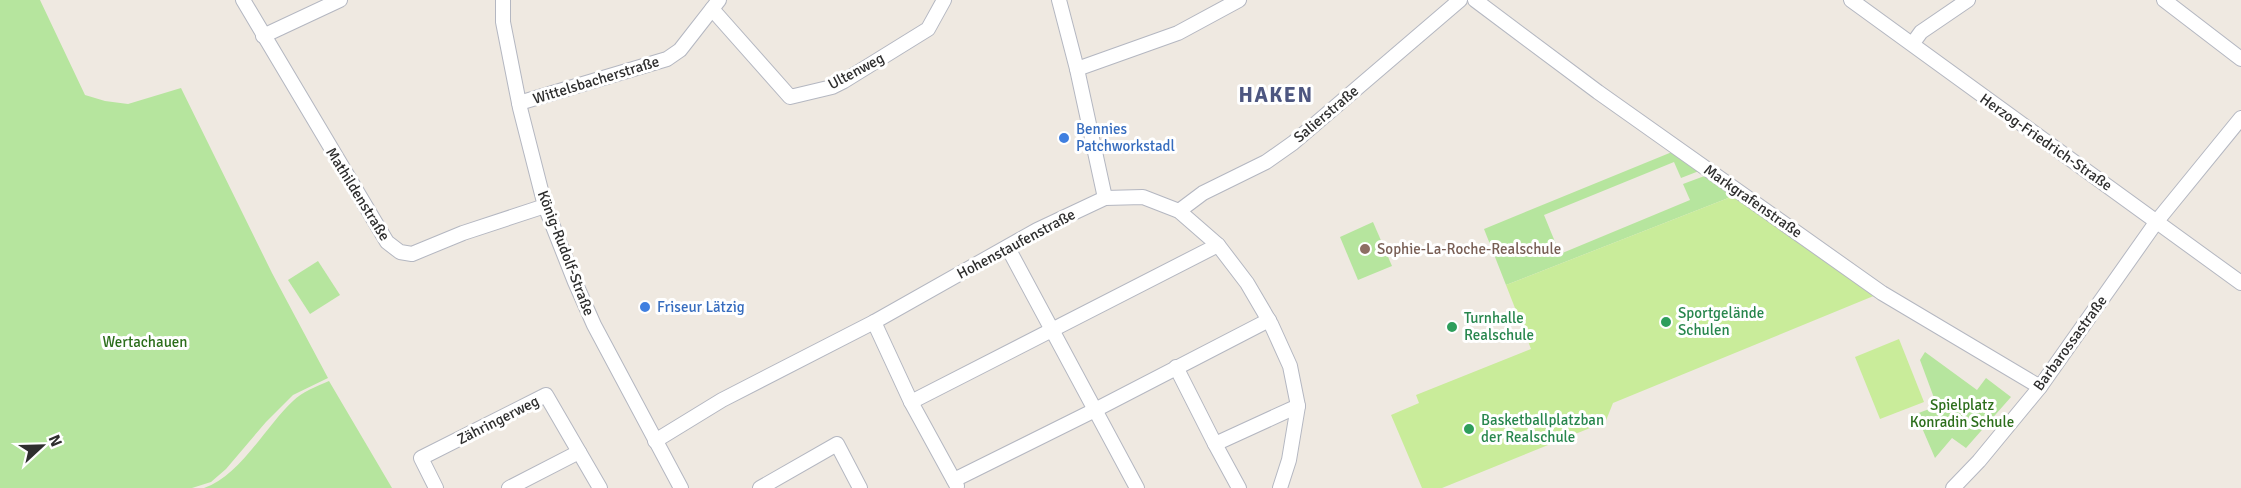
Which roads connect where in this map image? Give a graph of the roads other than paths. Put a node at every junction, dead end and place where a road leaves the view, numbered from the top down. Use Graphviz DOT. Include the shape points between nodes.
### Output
graph roads {
  1 [pos="243,0"];
  2 [pos="340,0"];
  3 [pos="503,0"];
  4 [pos="944,0"];
  5 [pos="1059,0"];
  6 [pos="1239,0"];
  7 [pos="1460,0"];
  8 [pos="1475,0"];
  9 [pos="1851,0"];
  10 [pos="1968,0"];
  11 [pos="2163,0"];
  12 [pos="716,4"];
  13 [pos="263,36"];
  14 [pos="1913,44"];
  15 [pos="2241,59"];
  16 [pos="1077,69"];
  17 [pos="519,103"];
  18 [pos="2241,118"];
  19 [pos="1105,198"];
  20 [pos="545,206"];
  21 [pos="1179,211"];
  22 [pos="2157,220"];
  23 [pos="1218,245"];
  24 [pos="1008,248"];
  25 [pos="2241,283"];
  26 [pos="1269,320"];
  27 [pos="874,322"];
  28 [pos="1052,330"];
  29 [pos="1176,367"];
  30 [pos="2040,387"];
  31 [pos="911,402"];
  32 [pos="1298,406"];
  33 [pos="1095,410"];
  34 [pos="655,441"];
  35 [pos="1215,444"];
  36 [pos="579,452"];
  37 [pos="956,484"];
  38 [pos="1131,486"];
  39 [pos="678,487"];
  40 [pos="436,488"];
  41 [pos="509,488"];
  42 [pos="600,488"];
  43 [pos="760,488"];
  44 [pos="860,488"];
  45 [pos="1239,488"];
  46 [pos="1280,488"];
  47 [pos="1953,488"];
  1 -- 13 [label="street, Mathildenstraße"];
  2 -- 13 [label="street"];
  3 -- 17 [label="street, König-Rudolf-Straße" via="503,22"];
  4 -- 12 [label="street, Ultenweg" via="928,29 832,87 790,97"];
  5 -- 16 [label="street"];
  6 -- 16 [label="street" via="1178,33"];
  7 -- 21 [label="street, Salierstraße" via="1293,143 1266,162 1203,193"];
  8 -- 30 [label="street, Markgrafenstraße" via="1617,106 1882,292"];
  9 -- 14 [label="street, Herzog-Friedrich-Straße"];
  10 -- 14 [label="street" via="1921,32"];
  11 -- 15 [label="street"];
  12 -- 17 [label="street, Wittelsbacherstraße" via="680,50 667,59"];
  13 -- 20 [label="street, Mathildenstraße" via="387,242 400,252 412,254"];
  14 -- 22 [label="street, Herzog-Friedrich-Straße"];
  16 -- 19 [label="street"];
  17 -- 20 [label="street, König-Rudolf-Straße"];
  18 -- 22 [label="street, Barbarossastraße"];
  19 -- 21 [label="street, Hohenstaufenstraße" via="1143,197"];
  19 -- 24 [label="street, Hohenstaufenstraße"];
  20 -- 34 [label="street, König-Rudolf-Straße" via="586,307"];
  21 -- 23 [label="street, Hohenstaufenstraße"];
  22 -- 25 [label="street, Herzog-Friedrich-Straße"];
  22 -- 30 [label="street, Barbarossastraße"];
  23 -- 26 [label="street, Hohenstaufenstraße"];
  23 -- 28 [label="street"];
  24 -- 27 [label="street, Hohenstaufenstraße"];
  24 -- 28 [label="street"];
  26 -- 29 [label="street"];
  26 -- 32 [label="street, Hohenstaufenstraße" via="1290,366"];
  27 -- 31 [label="street"];
  27 -- 34 [label="street, Hohenstaufenstraße" via="722,400"];
  28 -- 31 [label="street"];
  28 -- 33 [label="street"];
  29 -- 33 [label="street"];
  29 -- 35 [label="street"];
  30 -- 47 [label="street, Barbarossastraße"];
  31 -- 37 [label="street"];
  32 -- 35 [label="street"];
  32 -- 46 [label="street, Hohenstaufenstraße"];
  33 -- 37 [label="street"];
  33 -- 38 [label="street"];
  34 -- 39 [label="street, König-Rudolf-Straße"];
  35 -- 45 [label="street"];
  36 -- 40 [label="street, Zähringerweg" via="546,396 421,458"];
  36 -- 41 [label="street"];
  36 -- 42 [label="street, Zähringerweg"];
  43 -- 44 [label="street" via="837,444"];
}
